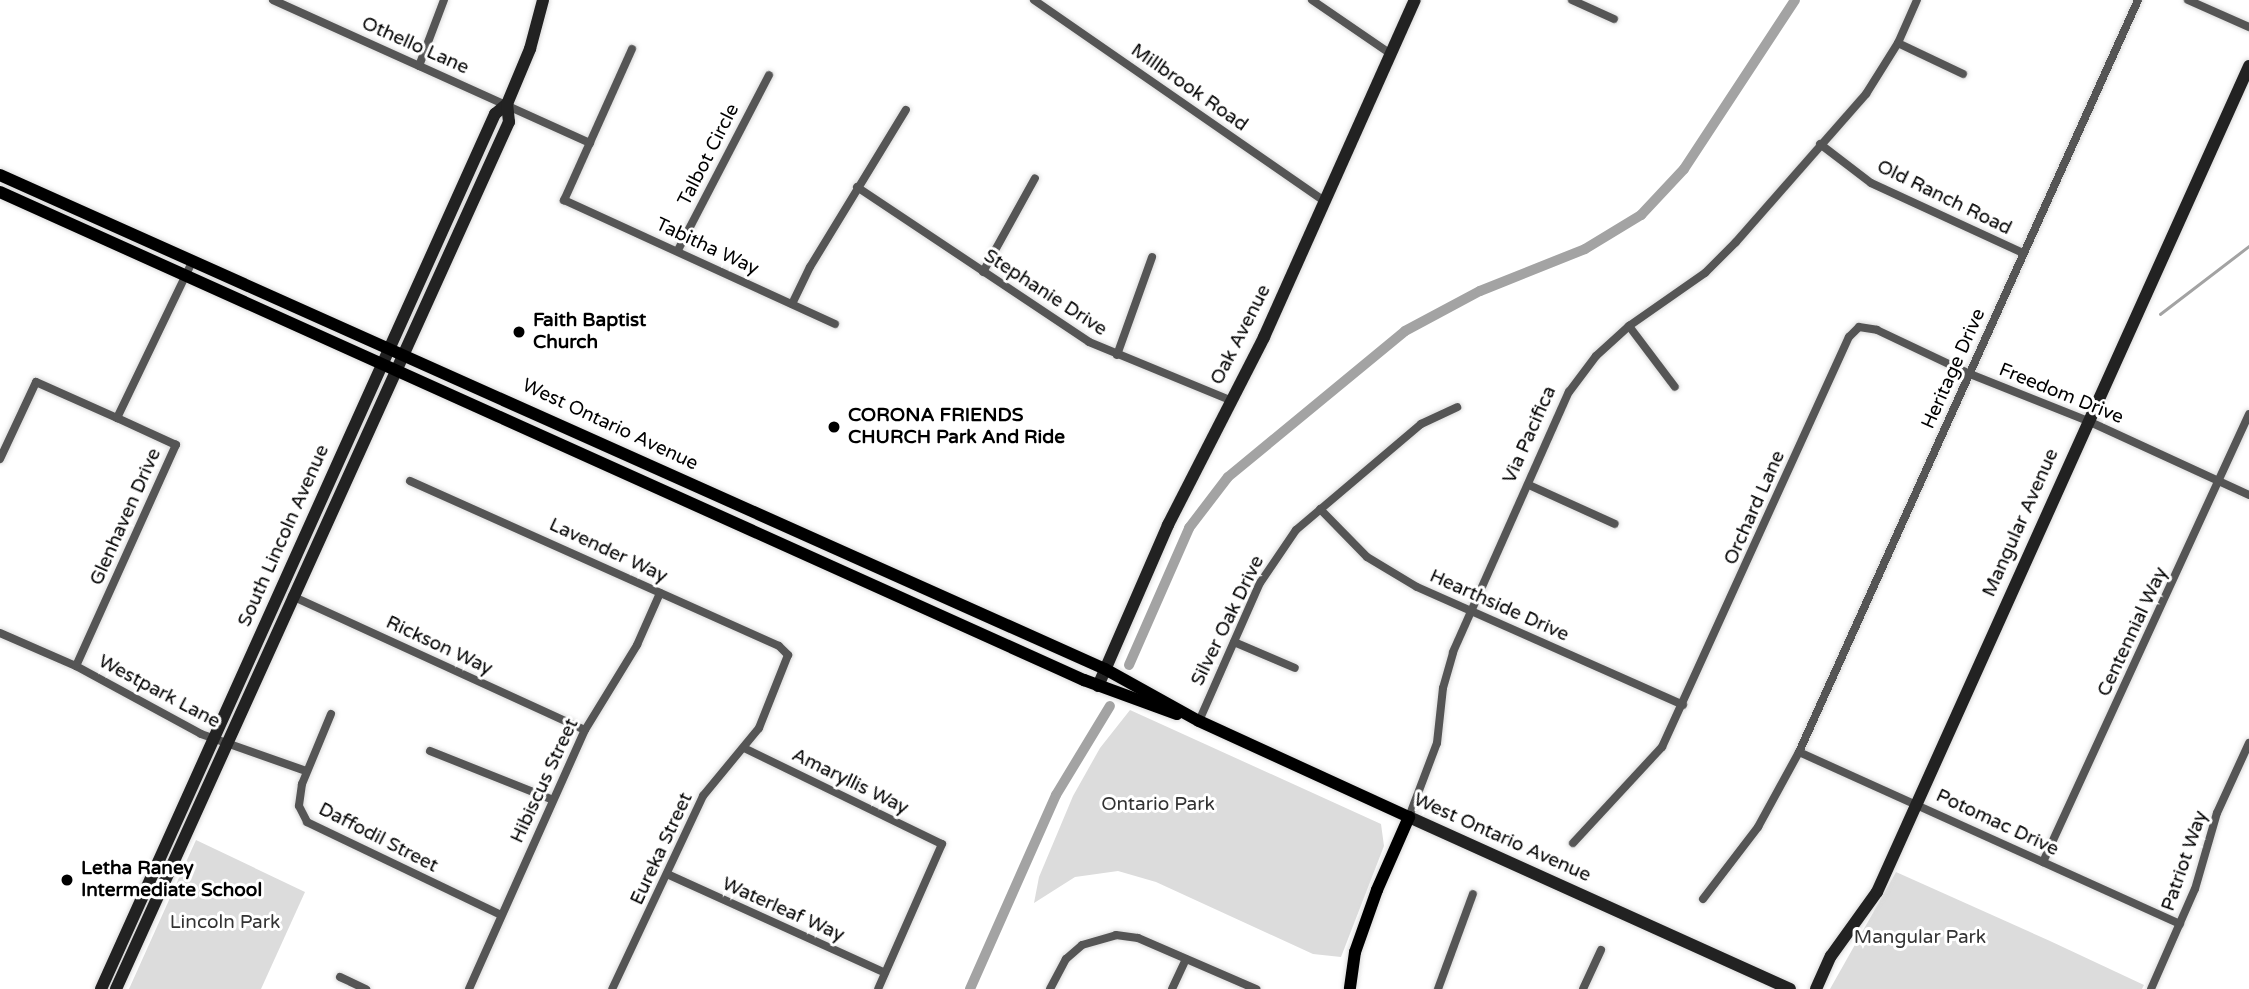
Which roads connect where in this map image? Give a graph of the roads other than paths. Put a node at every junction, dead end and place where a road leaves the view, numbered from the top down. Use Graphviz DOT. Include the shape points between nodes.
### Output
graph roads {
  1 [pos="272,0"];
  2 [pos="444,0"];
  3 [pos="543,0"];
  4 [pos="1034,0"];
  5 [pos="1312,0"];
  6 [pos="1415,0"];
  7 [pos="1573,0"];
  8 [pos="1917,0"];
  9 [pos="2138,0"];
  10 [pos="2188,0"];
  11 [pos="1614,19"];
  12 [pos="2249,27"];
  13 [pos="1898,43"];
  14 [pos="632,49"];
  15 [pos="1391,54"];
  16 [pos="419,66"];
  17 [pos="2249,66"];
  18 [pos="1963,74"];
  19 [pos="769,75"];
  20 [pos="507,104"];
  21 [pos="906,110"];
  22 [pos="590,143"];
  23 [pos="1820,144"];
  24 [pos="0,175"];
  25 [pos="1035,178"];
  26 [pos="857,187"];
  27 [pos="0,192"];
  28 [pos="1326,202"];
  29 [pos="678,250"];
  30 [pos="2023,253"];
  31 [pos="1152,257"];
  32 [pos="192,262"];
  33 [pos="982,272"];
  34 [pos="185,277"];
  35 [pos="792,304"];
  36 [pos="835,324"];
  37 [pos="1629,326"];
  38 [pos="1859,327"];
  39 [pos="390,348"];
  40 [pos="404,353"];
  41 [pos="1117,355"];
  42 [pos="382,365"];
  43 [pos="396,370"];
  44 [pos="1969,374"];
  45 [pos="1675,387"];
  46 [pos="1230,400"];
  47 [pos="1457,407"];
  48 [pos="2249,414"];
  49 [pos="117,418"];
  50 [pos="2088,421"];
  51 [pos="0,459"];
  52 [pos="410,481"];
  53 [pos="2220,482"];
  54 [pos="1529,485"];
  55 [pos="2249,495"];
  56 [pos="1320,509"];
  57 [pos="1615,524"];
  58 [pos="280,591"];
  59 [pos="660,593"];
  60 [pos="294,597"];
  61 [pos="1472,611"];
  62 [pos="0,633"];
  63 [pos="1234,642"];
  64 [pos="788,655"];
  65 [pos="76,666"];
  66 [pos="1295,668"];
  67 [pos="1105,669"];
  68 [pos="1098,686"];
  69 [pos="1683,705"];
  70 [pos="331,713"];
  71 [pos="1199,721"];
  72 [pos="585,730"];
  73 [pos="214,740"];
  74 [pos="2249,743"];
  75 [pos="226,745"];
  76 [pos="744,747"];
  77 [pos="430,751"];
  78 [pos="1799,752"];
  79 [pos="306,771"];
  80 [pos="553,800"];
  81 [pos="1917,803"];
  82 [pos="1409,817"];
  83 [pos="1573,843"];
  84 [pos="2043,862"];
  85 [pos="667,874"];
  86 [pos="1473,894"];
  87 [pos="1703,899"];
  88 [pos="501,915"];
  89 [pos="2180,924"];
  90 [pos="1601,950"];
  91 [pos="1186,959"];
  92 [pos="885,973"];
  93 [pos="340,977"];
  94 [pos="101,989"];
  95 [pos="116,989"];
  96 [pos="366,989"];
  97 [pos="469,989"];
  98 [pos="612,989"];
  99 [pos="878,989"];
  100 [pos="1050,989"];
  101 [pos="1172,989"];
  102 [pos="1256,989"];
  103 [pos="1350,989"];
  104 [pos="1438,989"];
  105 [pos="1583,989"];
  106 [pos="1790,989"];
  107 [pos="1816,989"];
  108 [pos="2151,989"];
  1 -- 16 [label="street, Othello Lane"];
  2 -- 16 [label="street"];
  3 -- 20 [label="main road, South Lincoln Avenue" via="530,49"];
  4 -- 28 [label="street, Millbrook Road"];
  5 -- 15 [label="street"];
  6 -- 15 [label="main road, Oak Avenue"];
  7 -- 11 [label="street"];
  8 -- 13 [label="street, Via Pacifica"];
  9 -- 30 [label="street, Heritage Drive"];
  10 -- 12 [label="street"];
  13 -- 18 [label="street"];
  13 -- 23 [label="street, Via Pacifica" via="1866,94"];
  14 -- 22 [label="street"];
  15 -- 28 [label="main road, Oak Avenue"];
  16 -- 20 [label="street, Othello Lane"];
  17 -- 50 [label="main road, Mangular Avenue"];
  19 -- 29 [label="street, Talbot Circle"];
  20 -- 22 [label="street, Othello Lane"];
  20 -- 39 [label="main road, South Lincoln Avenue" via="495,114"];
  20 -- 40 [label="main road, South Lincoln Avenue" via="509,122"];
  21 -- 26 [label="street"];
  22 -- 29 [label="street, Tabitha Way" via="564,200"];
  23 -- 30 [label="street, Old Ranch Road" via="1871,183"];
  23 -- 37 [label="street, Via Pacifica" via="1705,273"];
  24 -- 32 [label="main road, West Ontario Avenue"];
  25 -- 33 [label="street"];
  26 -- 33 [label="street, Stephanie Drive"];
  26 -- 35 [label="street"];
  27 -- 34 [label="main road, West Ontario Avenue"];
  28 -- 46 [label="main road, Oak Avenue"];
  29 -- 35 [label="street, Tabitha Way"];
  30 -- 44 [label="street, Heritage Drive"];
  31 -- 41 [label="street"];
  32 -- 34 [label="street"];
  32 -- 39 [label="main road, West Ontario Avenue"];
  33 -- 41 [label="street, Stephanie Drive" via="1061,325"];
  34 -- 42 [label="main road, West Ontario Avenue"];
  34 -- 49 [label="street"];
  35 -- 36 [label="street, Tabitha Way"];
  37 -- 45 [label="street"];
  37 -- 54 [label="street, Via Pacifica" via="1596,356 1569,392"];
  38 -- 44 [label="street, Freedom Drive" via="1877,330"];
  38 -- 69 [label="street, Orchard Lane" via="1849,337"];
  39 -- 40 [label="main road, West Ontario Avenue"];
  39 -- 42 [label="main road, South Lincoln Avenue"];
  40 -- 43 [label="main road, South Lincoln Avenue"];
  40 -- 67 [label="main road, West Ontario Avenue"];
  41 -- 46 [label="street, Stephanie Drive"];
  42 -- 43 [label="main road, West Ontario Avenue"];
  42 -- 58 [label="main road, South Lincoln Avenue"];
  43 -- 60 [label="main road, South Lincoln Avenue"];
  43 -- 68 [label="main road, West Ontario Avenue"];
  44 -- 50 [label="street, Freedom Drive"];
  44 -- 78 [label="street, Heritage Drive"];
  46 -- 67 [label="main road, Oak Avenue" via="1168,525"];
  47 -- 56 [label="street, Silver Oak Drive" via="1421,424"];
  48 -- 53 [label="street, Centennial Way"];
  49 -- 51 [label="street" via="36,382"];
  49 -- 65 [label="street, Glenhaven Drive" via="176,445"];
  50 -- 53 [label="street, Freedom Drive"];
  50 -- 81 [label="main road, Mangular Avenue"];
  52 -- 59 [label="street, Lavender Way"];
  53 -- 55 [label="street, Freedom Drive"];
  53 -- 84 [label="street, Centennial Way"];
  54 -- 57 [label="street"];
  54 -- 61 [label="street, Via Pacifica"];
  56 -- 61 [label="street, Hearthside Drive" via="1367,557 1417,587"];
  56 -- 63 [label="street, Silver Oak Drive" via="1275,559"];
  58 -- 60 [label="street, Rickson Way"];
  58 -- 73 [label="main road, South Lincoln Avenue"];
  59 -- 64 [label="street, Lavender Way" via="779,646"];
  59 -- 72 [label="street, Hibiscus Street" via="637,645"];
  60 -- 72 [label="street, Rickson Way"];
  60 -- 75 [label="main road, South Lincoln Avenue"];
  61 -- 69 [label="street, Hearthside Drive"];
  61 -- 82 [label="street, Via Pacifica" via="1453,652 1443,688 1437,743"];
  62 -- 65 [label="street, Westpark Lane"];
  63 -- 66 [label="street"];
  63 -- 71 [label="street, Silver Oak Drive"];
  64 -- 76 [label="street, Eureka Street" via="759,728"];
  65 -- 73 [label="street, Westpark Lane"];
  67 -- 68 [label="main road, Oak Avenue"];
  67 -- 71 [label="main road, West Ontario Avenue"];
  68 -- 71 [label="main road, West Ontario Avenue"];
  69 -- 83 [label="street, Orchard Lane" via="1662,747"];
  70 -- 79 [label="street, Daffodil Street"];
  71 -- 82 [label="main road, West Ontario Avenue"];
  72 -- 80 [label="street, Hibiscus Street"];
  73 -- 75 [label="street, Westpark Lane"];
  73 -- 94 [label="main road, South Lincoln Avenue"];
  74 -- 89 [label="street, Patriot Way" via="2217,813"];
  75 -- 79 [label="street, Westpark Lane"];
  75 -- 95 [label="main road, South Lincoln Avenue"];
  76 -- 85 [label="street, Eureka Street" via="703,796"];
  76 -- 92 [label="street, Amaryllis Way" via="942,844"];
  77 -- 80 [label="street"];
  78 -- 81 [label="street, Potomac Drive"];
  78 -- 87 [label="street, Heritage Drive" via="1758,827"];
  79 -- 88 [label="street, Daffodil Street" via="299,806 307,822"];
  80 -- 88 [label="street, Hibiscus Street"];
  81 -- 84 [label="street, Potomac Drive"];
  81 -- 107 [label="main road, Mangular Avenue" via="1877,892 1831,956"];
  82 -- 103 [label="main road, Via Pacifica" via="1355,952"];
  82 -- 106 [label="main road, West Ontario Avenue"];
  84 -- 89 [label="street, Potomac Drive"];
  85 -- 92 [label="street, Waterleaf Way"];
  85 -- 98 [label="street, Eureka Street"];
  86 -- 104 [label="street"];
  88 -- 97 [label="street, Hibiscus Street"];
  89 -- 108 [label="street, Patriot Way"];
  90 -- 105 [label="street"];
  91 -- 100 [label="street" via="1138,938 1097,938 1066,959"];
  91 -- 101 [label="street"];
  91 -- 102 [label="street"];
  92 -- 99 [label="street"];
  93 -- 96 [label="street"];
}
